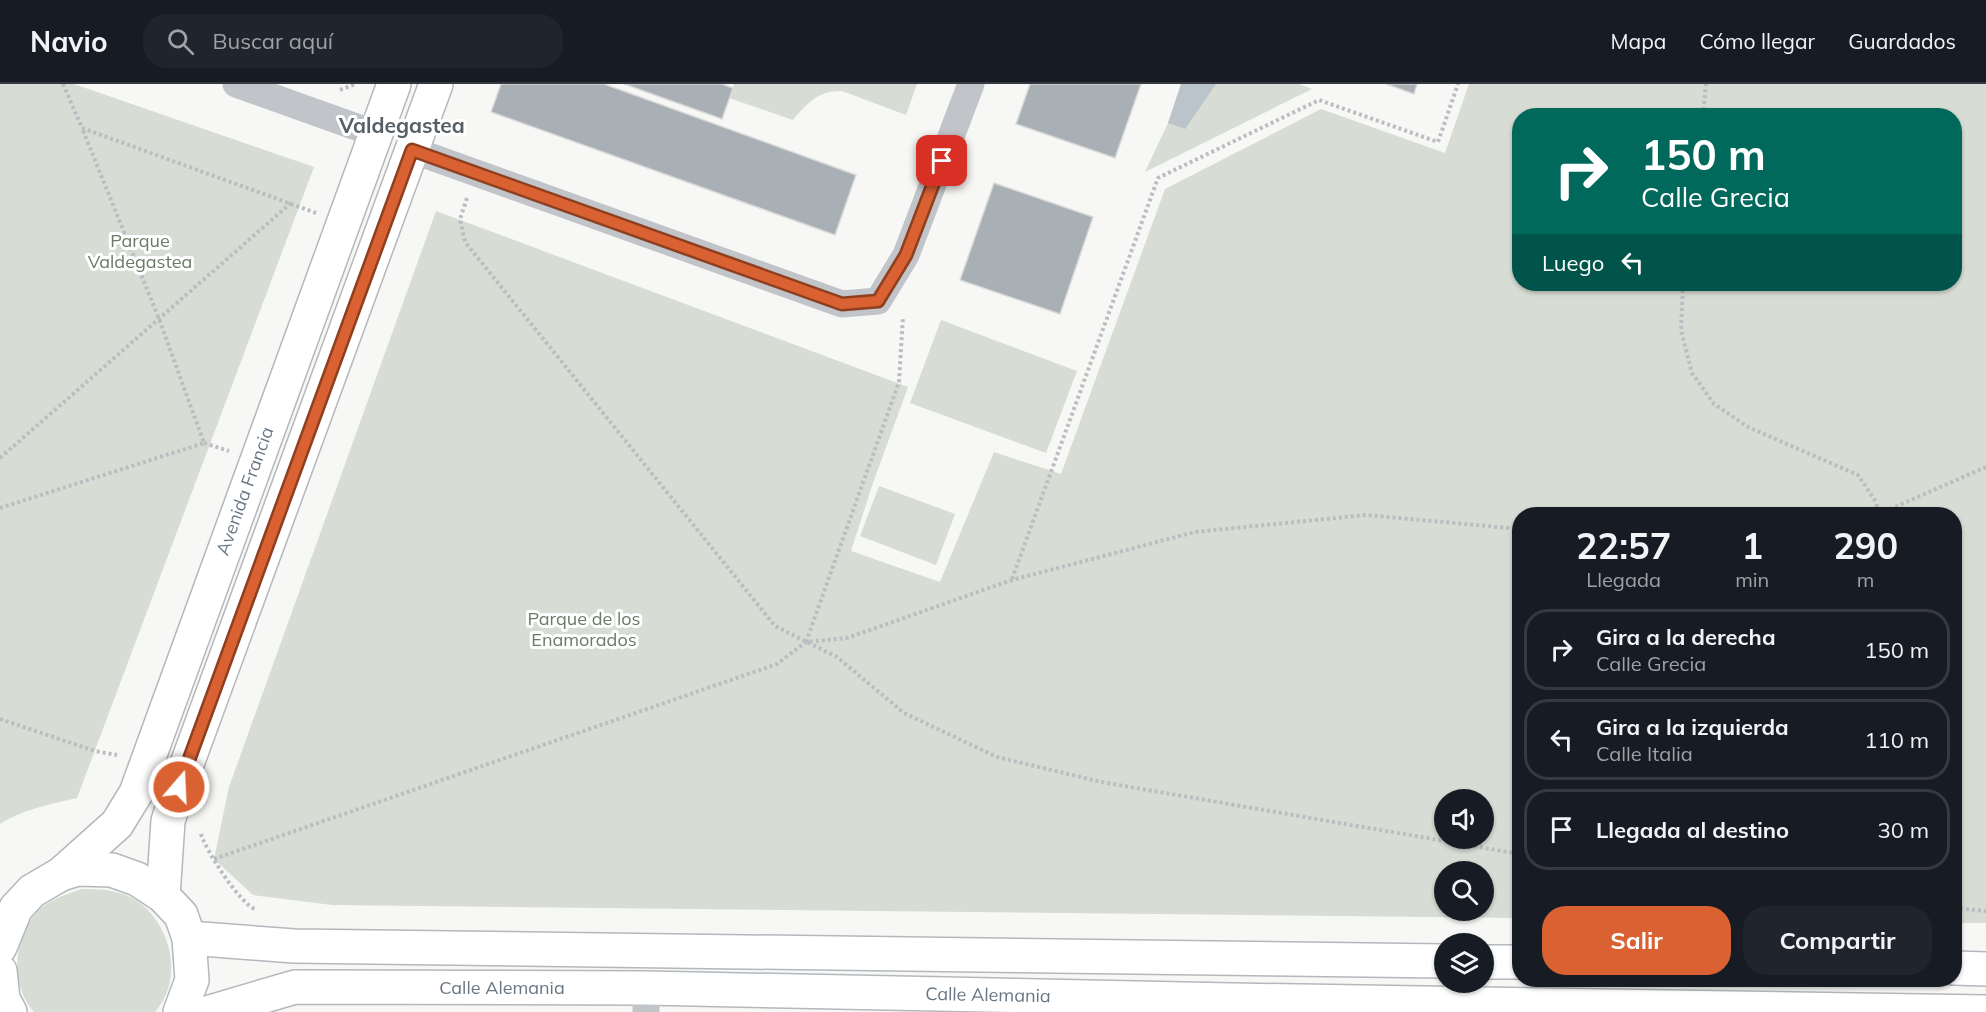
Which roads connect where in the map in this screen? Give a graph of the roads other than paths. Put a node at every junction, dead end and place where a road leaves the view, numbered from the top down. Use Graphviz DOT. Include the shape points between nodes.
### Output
graph roads {
  1 [pos="236,84"];
  2 [pos="394,84"];
  3 [pos="436,84"];
  4 [pos="971,84"];
  5 [pos="376,134"];
  6 [pos="412,150"];
  7 [pos="61,874"];
  8 [pos="32,891"];
  9 [pos="163,896"];
  10 [pos="0,902"];
  11 [pos="189,938"];
  12 [pos="0,947"];
  13 [pos="1434,961"];
  14 [pos="1494,962"];
  15 [pos="1512,962"];
  16 [pos="1962,968"];
  17 [pos="1986,969"];
  18 [pos="646,1000"];
  19 [pos="1232,1006"];
  20 [pos="1735,1010"];
  21 [pos="180,1012"];
  22 [pos="210,1012"];
  23 [pos="1986,1012"];
  1 -- 5 [label="street"];
  2 -- 5 [label="main road, Avenida Francia"];
  3 -- 6 [label="main road"];
  4 -- 6 [label="street" via="906,255 878,301 842,304"];
  5 -- 7 [label="main road, Avenida Francia" via="136,793 117,824"];
  6 -- 9 [label="main road" via="168,821"];
  7 -- 8 [label="main road"];
  7 -- 9 [label="main road" via="112,870 137,879"];
  8 -- 10 [label="street"];
  8 -- 12 [label="main road" via="16,908"];
  9 -- 11 [label="main road" via="181,915"];
  11 -- 13 [label="main road" via="294,946"];
  11 -- 21 [label="main road" via="192,980"];
  14 -- 15 [label="main road"];
  16 -- 17 [label="main road"];
  18 -- 19 [label="main road, Calle Alemania"];
  18 -- 22 [label="main road, Calle Alemania" via="295,987"];
  19 -- 20 [label="main road, Calle Alemania"];
  20 -- 23 [label="main road, Calle Alemania"];
}
